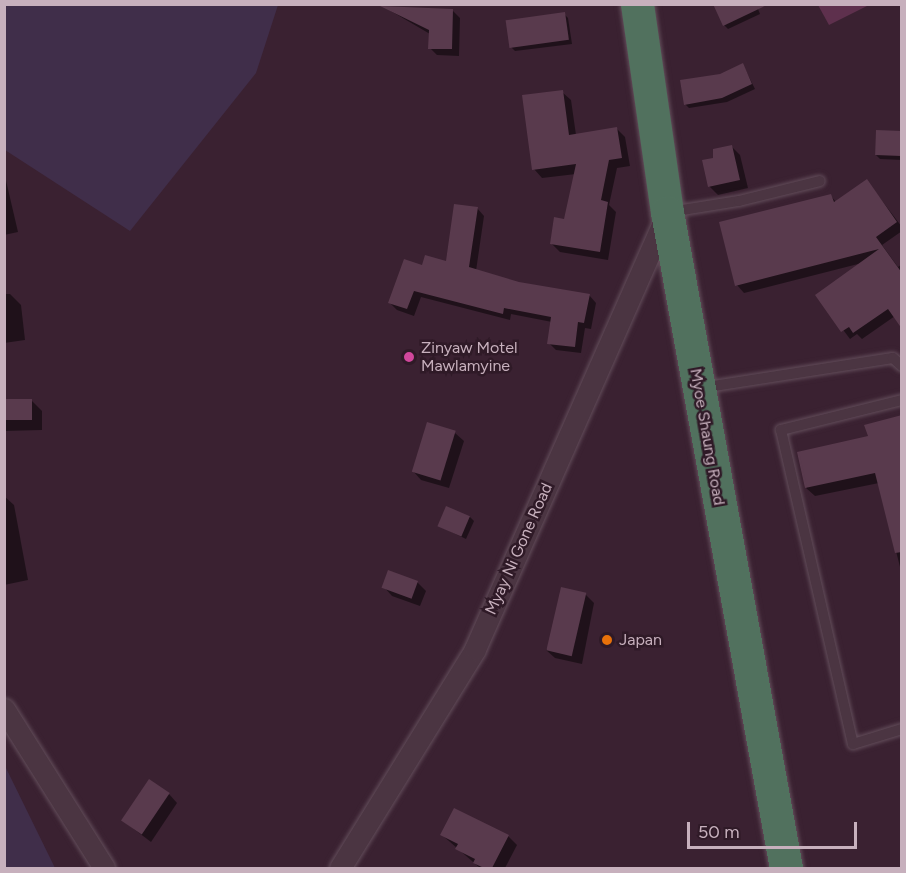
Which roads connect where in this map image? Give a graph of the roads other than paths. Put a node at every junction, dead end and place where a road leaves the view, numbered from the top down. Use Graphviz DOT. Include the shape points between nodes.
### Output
graph roads {
  1 [pos="637,4"];
  2 [pos="820,181"];
  3 [pos="667,212"];
  4 [pos="902,366"];
  5 [pos="698,388"];
  6 [pos="902,400"];
  7 [pos="4,709"];
  8 [pos="902,729"];
  9 [pos="104,868"];
  10 [pos="340,868"];
  11 [pos="786,868"];
  1 -- 3 [label="highway, Myoe Shaung Road"];
  2 -- 3 [label="lane" via="740,201"];
  3 -- 5 [label="highway, Myoe Shaung Road"];
  3 -- 10 [label="street, Myay Ni Gone Road" via="475,649"];
  4 -- 5 [label="lane" via="893,358"];
  5 -- 11 [label="highway, Myoe Shaung Road"];
  6 -- 8 [label="lane" via="781,430 853,744"];
  7 -- 9 [label="street"];
}
